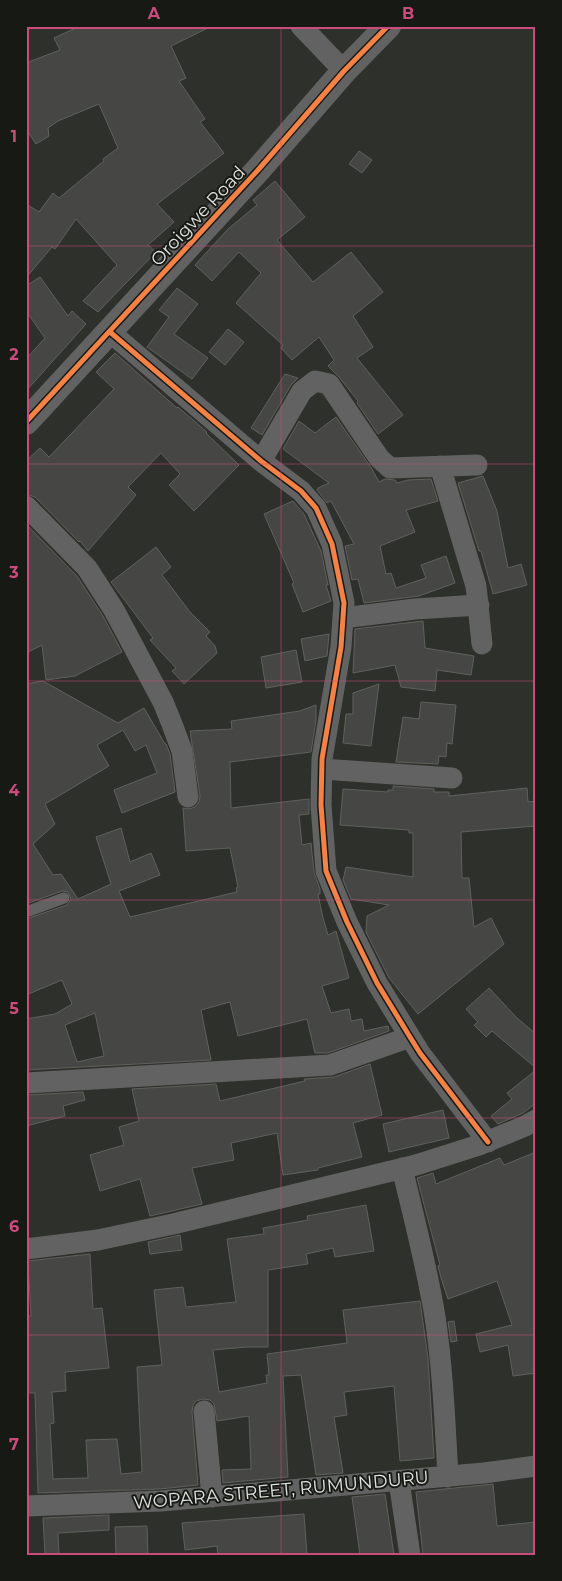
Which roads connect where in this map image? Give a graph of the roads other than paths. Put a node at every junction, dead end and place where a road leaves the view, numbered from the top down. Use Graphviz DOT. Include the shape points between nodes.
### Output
graph roads {
  1 [pos="301,26"];
  2 [pos="388,26"];
  3 [pos="344,71"];
  4 [pos="110,332"];
  5 [pos="26,422"];
  6 [pos="261,461"];
  7 [pos="477,464"];
  8 [pos="440,466"];
  9 [pos="26,506"];
  10 [pos="479,605"];
  11 [pos="343,618"];
  12 [pos="482,644"];
  13 [pos="322,769"];
  14 [pos="452,778"];
  15 [pos="188,797"];
  16 [pos="64,898"];
  17 [pos="26,912"];
  18 [pos="410,1037"];
  19 [pos="26,1083"];
  20 [pos="536,1120"];
  21 [pos="488,1142"];
  22 [pos="402,1168"];
  23 [pos="26,1250"];
  24 [pos="204,1411"];
  25 [pos="536,1466"];
  26 [pos="448,1477"];
  27 [pos="399,1481"];
  28 [pos="212,1497"];
  29 [pos="26,1506"];
  30 [pos="410,1555"];
  1 -- 3 [label="street"];
  2 -- 3 [label="street, Oroigwe Road"];
  3 -- 4 [label="street, Oroigwe Road"];
  4 -- 5 [label="street, Oroigwe Road"];
  4 -- 6 [label="street"];
  6 -- 8 [label="street" via="302,392 315,381 329,384 379,458 390,468"];
  6 -- 11 [label="street" via="301,491 316,508 332,544 344,603"];
  7 -- 8 [label="street"];
  8 -- 10 [label="street"];
  9 -- 15 [label="street" via="87,568 114,610 172,724 182,751"];
  10 -- 11 [label="street"];
  10 -- 12 [label="street"];
  11 -- 13 [label="street"];
  13 -- 14 [label="street"];
  13 -- 18 [label="street" via="320,805 326,871 377,983"];
  16 -- 17 [label="lane"];
  18 -- 19 [label="street" via="330,1065"];
  18 -- 21 [label="street"];
  20 -- 21 [label="street"];
  21 -- 22 [label="street"];
  22 -- 23 [label="street" via="173,1224 98,1240"];
  22 -- 26 [label="street" via="435,1319"];
  24 -- 28 [label="street"];
  25 -- 26 [label="street, WOPARA STREET, RUMUNDURU"];
  26 -- 27 [label="street, WOPARA STREET, RUMUNDURU"];
  27 -- 28 [label="street, WOPARA STREET, RUMUNDURU"];
  27 -- 30 [label="street"];
  28 -- 29 [label="street, WOPARA STREET, RUMUNDURU"];
}
